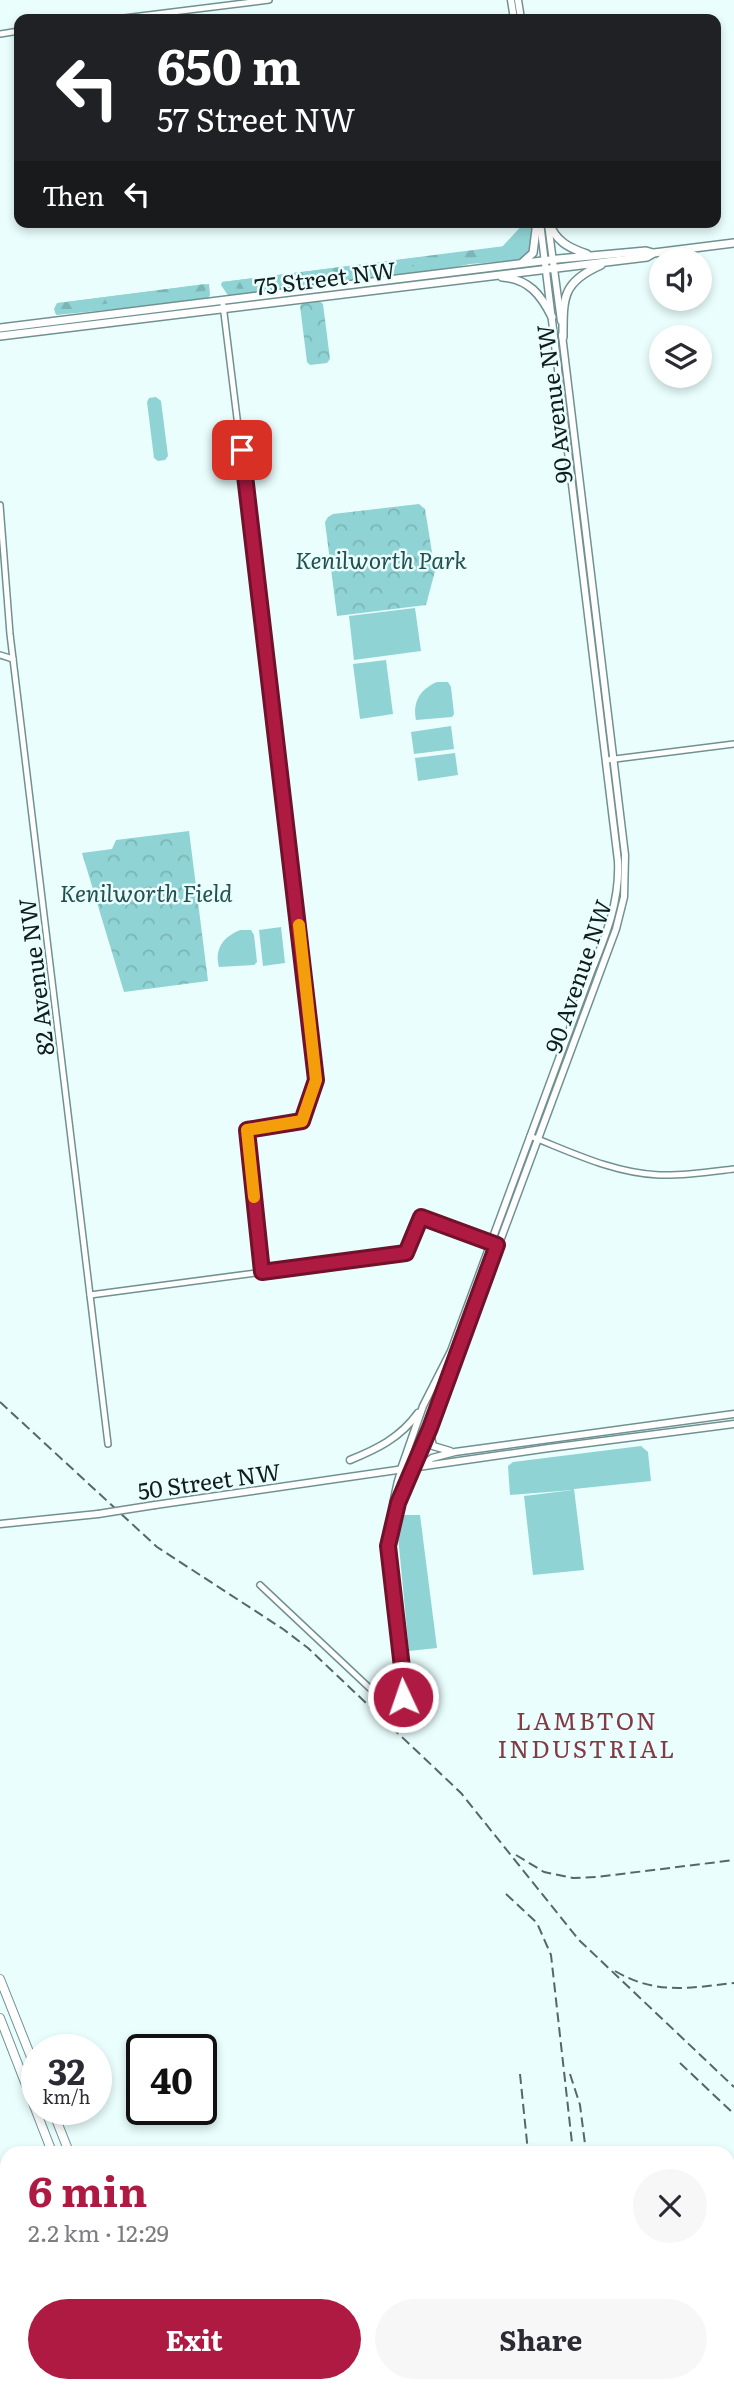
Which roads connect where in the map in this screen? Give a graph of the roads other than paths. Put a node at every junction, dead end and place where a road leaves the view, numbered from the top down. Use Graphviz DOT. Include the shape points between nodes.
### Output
graph roads {
  1 [pos="269,0"];
  2 [pos="156,14"];
  3 [pos="537,228"];
  4 [pos="540,228"];
  5 [pos="548,228"];
  6 [pos="551,228"];
  7 [pos="734,243"];
  8 [pos="694,248"];
  9 [pos="649,252"];
  10 [pos="594,256"];
  11 [pos="649,256"];
  12 [pos="610,261"];
  13 [pos="518,264"];
  14 [pos="550,264"];
  15 [pos="488,276"];
  16 [pos="221,304"];
  17 [pos="552,317"];
  18 [pos="0,327"];
  19 [pos="0,336"];
  20 [pos="563,337"];
  21 [pos="0,505"];
  22 [pos="0,655"];
  23 [pos="13,659"];
  24 [pos="734,744"];
  25 [pos="610,760"];
  26 [pos="530,1136"];
  27 [pos="538,1139"];
  28 [pos="734,1169"];
  29 [pos="495,1244"];
  30 [pos="262,1272"];
  31 [pos="90,1295"];
  32 [pos="421,1409"];
  33 [pos="734,1414"];
  34 [pos="734,1424"];
  35 [pos="430,1428"];
  36 [pos="108,1444"];
  37 [pos="455,1452"];
  38 [pos="350,1460"];
  39 [pos="418,1467"];
  40 [pos="401,1469"];
  41 [pos="0,1524"];
  42 [pos="388,1546"];
  43 [pos="260,1585"];
  44 [pos="0,1979"];
  45 [pos="0,2018"];
  46 [pos="22,2034"];
  47 [pos="58,2125"];
  48 [pos="50,2146"];
  49 [pos="66,2146"];
  1 -- 2 [label="street"];
  3 -- 13 [label="main road" via="533,253"];
  4 -- 14 [label="main road, 90 Avenue NW"];
  5 -- 14 [label="main road, 90 Avenue NW"];
  6 -- 10 [label="main road" via="564,244"];
  7 -- 8 [label="main road, 75 Street NW"];
  9 -- 10 [label="main road, 75 Street NW"];
  10 -- 14 [label="main road, 75 Street NW"];
  11 -- 12 [label="main road, 75 Street NW"];
  12 -- 14 [label="main road, 75 Street NW"];
  12 -- 20 [label="main road" via="584,272 568,289"];
  13 -- 14 [label="main road, 75 Street NW"];
  13 -- 16 [label="main road, 75 Street NW"];
  14 -- 15 [label="main road, 75 Street NW"];
  14 -- 17 [label="main road, 90 Avenue NW"];
  14 -- 20 [label="main road, 90 Avenue NW"];
  15 -- 16 [label="main road, 75 Street NW"];
  15 -- 17 [label="main road" via="525,283 543,299"];
  16 -- 18 [label="main road, 75 Street NW"];
  16 -- 19 [label="main road, 75 Street NW"];
  16 -- 30 [label="street" via="314,1055 315,1088 302,1121 247,1130"];
  17 -- 25 [label="main road, 90 Avenue NW"];
  20 -- 25 [label="main road, 90 Avenue NW"];
  21 -- 23 [label="street, 82 Avenue NW"];
  22 -- 23 [label="street"];
  23 -- 31 [label="street, 82 Avenue NW"];
  24 -- 25 [label="street"];
  25 -- 26 [label="main road, 90 Avenue NW" via="618,861 610,927"];
  25 -- 27 [label="main road, 90 Avenue NW" via="626,862 622,907"];
  26 -- 27 [label="street"];
  26 -- 29 [label="main road, 90 Avenue NW"];
  27 -- 28 [label="street" via="640,1174"];
  27 -- 29 [label="main road, 90 Avenue NW"];
  29 -- 30 [label="street" via="421,1217 406,1253"];
  29 -- 32 [label="main road, 90 Avenue NW" via="451,1351"];
  29 -- 35 [label="main road, 90 Avenue NW"];
  30 -- 31 [label="street"];
  31 -- 36 [label="street, 82 Avenue NW"];
  32 -- 38 [label="main road" via="394,1439"];
  32 -- 40 [label="main road, 90 Avenue NW"];
  33 -- 37 [label="main road, 50 Street NW"];
  34 -- 39 [label="main road, 50 Street NW"];
  35 -- 37 [label="main road" via="433,1446"];
  35 -- 39 [label="main road, 90 Avenue NW"];
  37 -- 39 [label="main road, 50 Street NW"];
  39 -- 40 [label="main road, 50 Street NW"];
  39 -- 42 [label="street, 90 Avenue NW" via="398,1503"];
  40 -- 41 [label="main road, 50 Street NW, bridge"];
  40 -- 42 [label="street, 90 Avenue NW"];
  42 -- 43 [label="street, 90 Avenue NW" via="404,1685 403,1697 393,1710"];
  44 -- 46 [label="highway"];
  45 -- 48 [label="highway"];
  47 -- 49 [label="highway"];
}
